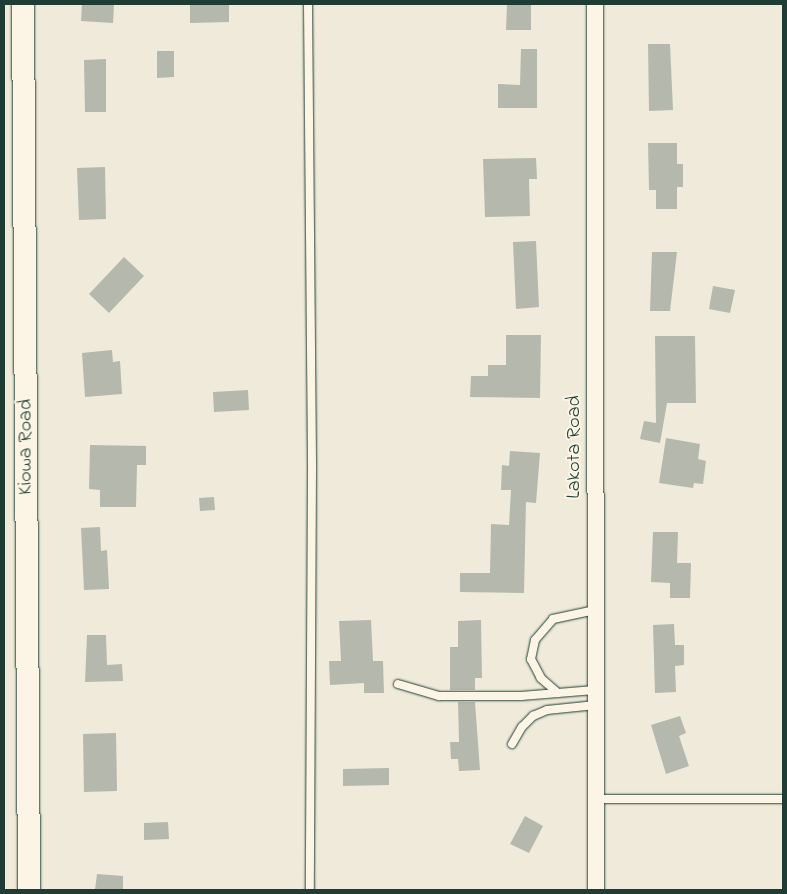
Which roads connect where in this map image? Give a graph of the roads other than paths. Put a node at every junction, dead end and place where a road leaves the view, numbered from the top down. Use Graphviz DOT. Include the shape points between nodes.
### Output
graph roads {
  1 [pos="23,4"];
  2 [pos="308,4"];
  3 [pos="595,4"];
  4 [pos="595,610"];
  5 [pos="398,684"];
  6 [pos="558,693"];
  7 [pos="596,698"];
  8 [pos="512,744"];
  9 [pos="596,799"];
  10 [pos="783,799"];
  11 [pos="29,890"];
  12 [pos="310,890"];
  13 [pos="596,890"];
  1 -- 11 [label="street, Kiowa Road"];
  2 -- 12 [label="lane" via="312,469"];
  3 -- 4 [label="street, Lakota Road"];
  4 -- 6 [label="lane" via="553,619 535,640 531,658 541,678"];
  4 -- 7 [label="street, Lakota Road"];
  5 -- 6 [label="lane" via="439,696"];
  6 -- 7 [label="lane"];
  7 -- 8 [label="lane" via="533,716 522,726"];
  7 -- 9 [label="street, Lakota Road"];
  9 -- 10 [label="lane"];
  9 -- 13 [label="street, Lakota Road"];
}
